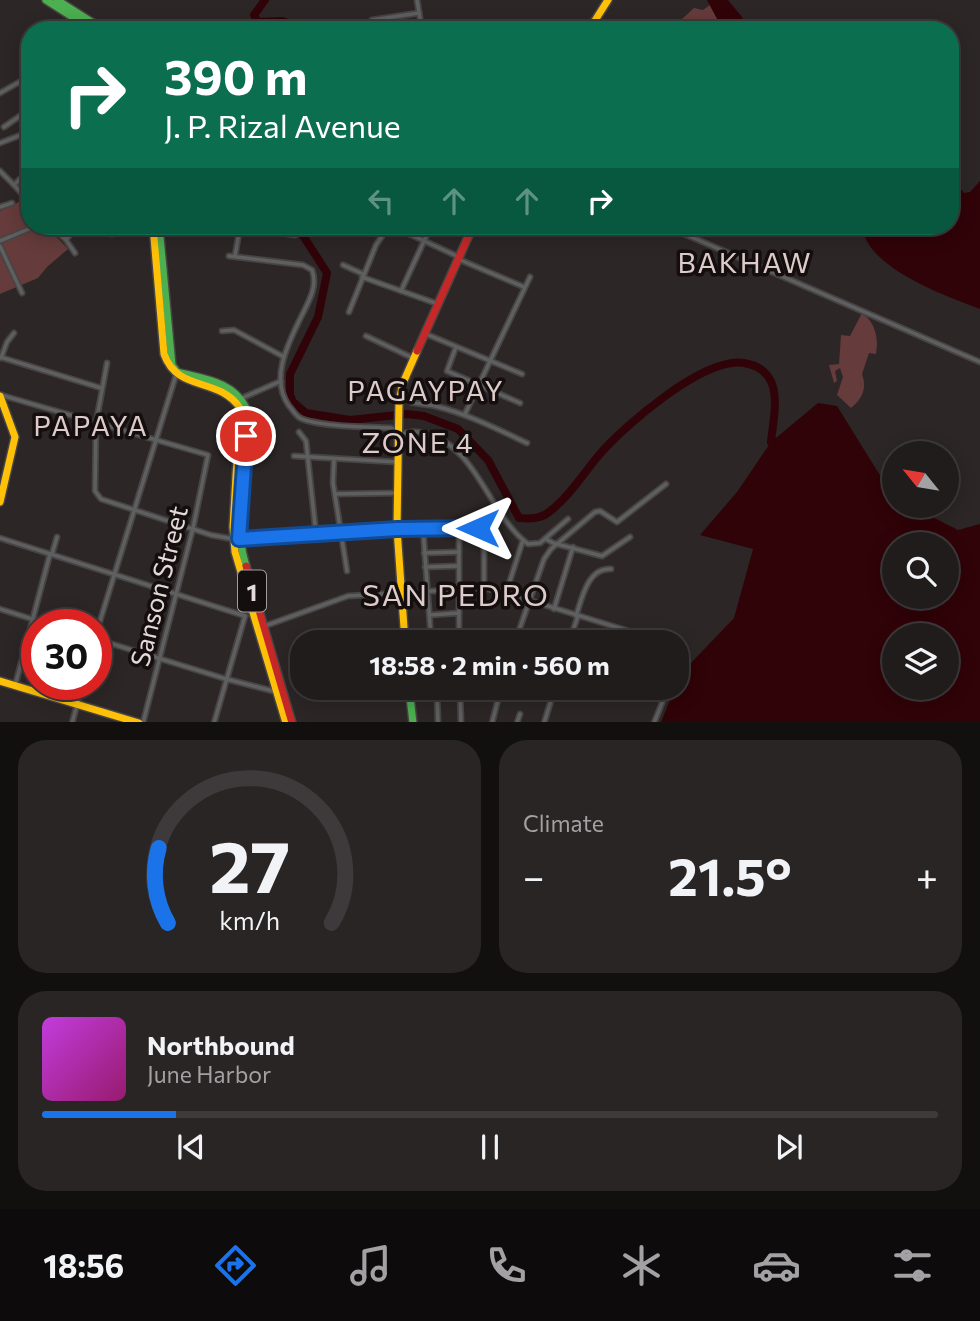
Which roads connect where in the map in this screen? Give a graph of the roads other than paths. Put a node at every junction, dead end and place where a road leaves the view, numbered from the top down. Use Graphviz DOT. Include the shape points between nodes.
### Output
graph roads {
  1 [pos="46,0"];
  2 [pos="417,0"];
  3 [pos="608,0"];
  4 [pos="59,4"];
  5 [pos="419,13"];
  6 [pos="372,20"];
  7 [pos="81,21"];
  8 [pos="88,21"];
  9 [pos="420,21"];
  10 [pos="595,21"];
  11 [pos="21,81"];
  12 [pos="0,93"];
  13 [pos="21,115"];
  14 [pos="4,127"];
  15 [pos="21,135"];
  16 [pos="0,143"];
  17 [pos="0,171"];
  18 [pos="21,178"];
  19 [pos="14,185"];
  20 [pos="21,193"];
  21 [pos="12,203"];
  22 [pos="0,208"];
  23 [pos="21,233"];
  24 [pos="61,235"];
  25 [pos="70,235"];
  26 [pos="155,235"];
  27 [pos="159,235"];
  28 [pos="236,235"];
  29 [pos="384,235"];
  30 [pos="411,235"];
  31 [pos="426,235"];
  32 [pos="469,235"];
  33 [pos="687,235"];
  34 [pos="66,240"];
  35 [pos="424,241"];
  36 [pos="0,243"];
  37 [pos="75,253"];
  38 [pos="159,255"];
  39 [pos="229,256"];
  40 [pos="235,256"];
  41 [pos="459,258"];
  42 [pos="343,265"];
  43 [pos="363,276"];
  44 [pos="530,277"];
  45 [pos="525,287"];
  46 [pos="401,291"];
  47 [pos="22,293"];
  48 [pos="438,304"];
  49 [pos="349,312"];
  50 [pos="222,331"];
  51 [pos="14,333"];
  52 [pos="426,334"];
  53 [pos="366,336"];
  54 [pos="456,347"];
  55 [pos="1,357"];
  56 [pos="284,357"];
  57 [pos="415,359"];
  58 [pos="489,361"];
  59 [pos="980,362"];
  60 [pos="107,363"];
  61 [pos="176,374"];
  62 [pos="522,374"];
  63 [pos="281,381"];
  64 [pos="478,385"];
  65 [pos="101,388"];
  66 [pos="0,396"];
  67 [pos="399,397"];
  68 [pos="243,398"];
  69 [pos="520,403"];
  70 [pos="465,414"];
  71 [pos="96,423"];
  72 [pos="299,432"];
  73 [pos="398,436"];
  74 [pos="157,441"];
  75 [pos="527,443"];
  76 [pos="241,456"];
  77 [pos="294,456"];
  78 [pos="308,457"];
  79 [pos="334,459"];
  80 [pos="397,462"];
  81 [pos="4,470"];
  82 [pos="666,484"];
  83 [pos="397,493"];
  84 [pos="335,494"];
  85 [pos="0,502"];
  86 [pos="135,510"];
  87 [pos="568,519"];
  88 [pos="459,527"];
  89 [pos="193,528"];
  90 [pos="423,528"];
  91 [pos="478,528"];
  92 [pos="397,529"];
  93 [pos="342,532"];
  94 [pos="484,533"];
  95 [pos="316,534"];
  96 [pos="57,537"];
  97 [pos="630,537"];
  98 [pos="0,538"];
  99 [pos="545,538"];
  100 [pos="236,539"];
  101 [pos="523,540"];
  102 [pos="558,542"];
  103 [pos="573,547"];
  104 [pos="459,552"];
  105 [pos="424,553"];
  106 [pos="51,554"];
  107 [pos="458,566"];
  108 [pos="425,567"];
  109 [pos="611,569"];
  110 [pos="347,571"];
  111 [pos="115,573"];
  112 [pos="459,588"];
  113 [pos="484,588"];
  114 [pos="428,591"];
  115 [pos="177,593"];
  116 [pos="400,593"];
  117 [pos="506,593"];
  118 [pos="528,600"];
  119 [pos="0,609"];
  120 [pos="35,609"];
  121 [pos="104,609"];
  122 [pos="554,609"];
  123 [pos="459,613"];
  124 [pos="252,614"];
  125 [pos="430,615"];
  126 [pos="21,616"];
  127 [pos="577,616"];
  128 [pos="260,628"];
  129 [pos="404,630"];
  130 [pos="431,630"];
  131 [pos="459,630"];
  132 [pos="519,630"];
  133 [pos="573,630"];
  134 [pos="624,630"];
  135 [pos="112,642"];
  136 [pos="160,658"];
  137 [pos="21,662"];
  138 [pos="226,679"];
  139 [pos="0,681"];
  140 [pos="15,686"];
  141 [pos="279,691"];
  142 [pos="78,700"];
  143 [pos="411,700"];
  144 [pos="438,700"];
  145 [pos="460,700"];
  146 [pos="497,700"];
  147 [pos="551,700"];
  148 [pos="663,700"];
  149 [pos="77,705"];
  150 [pos="520,713"];
  151 [pos="72,722"];
  152 [pos="137,722"];
  153 [pos="141,722"];
  154 [pos="214,722"];
  155 [pos="286,722"];
  156 [pos="292,722"];
  157 [pos="412,722"];
  158 [pos="438,722"];
  159 [pos="461,722"];
  160 [pos="492,722"];
  161 [pos="517,722"];
  162 [pos="544,722"];
  163 [pos="654,722"];
  1 -- 4 [label="main road"];
  2 -- 5 [label="street"];
  3 -- 10 [label="main road"];
  4 -- 7 [label="main road"];
  4 -- 8 [label="main road"];
  5 -- 6 [label="street"];
  5 -- 9 [label="street"];
  11 -- 12 [label="street"];
  13 -- 14 [label="street"];
  15 -- 16 [label="street"];
  17 -- 19 [label="street"];
  18 -- 19 [label="street"];
  19 -- 20 [label="street"];
  21 -- 22 [label="street"];
  23 -- 36 [label="street"];
  24 -- 34 [label="street"];
  25 -- 34 [label="street"];
  26 -- 38 [label="main road"];
  27 -- 38 [label="main road"];
  28 -- 40 [label="street"];
  29 -- 43 [label="street"];
  30 -- 35 [label="street"];
  31 -- 35 [label="street"];
  32 -- 41 [label="main road"];
  33 -- 59 [label="street"];
  34 -- 37 [label="street"];
  35 -- 41 [label="street"];
  35 -- 46 [label="street"];
  36 -- 47 [label="street"];
  38 -- 61 [label="main road" via="168,369"];
  39 -- 40 [label="street"];
  40 -- 56 [label="street" via="312,270 312,294"];
  41 -- 45 [label="street"];
  41 -- 48 [label="main road"];
  42 -- 43 [label="street"];
  43 -- 46 [label="street"];
  43 -- 49 [label="street"];
  44 -- 45 [label="street"];
  45 -- 58 [label="street"];
  46 -- 48 [label="street"];
  48 -- 52 [label="main road"];
  50 -- 56 [label="street" via="234,331"];
  51 -- 55 [label="street"];
  52 -- 54 [label="street"];
  52 -- 57 [label="main road"];
  53 -- 57 [label="street"];
  54 -- 58 [label="street"];
  54 -- 64 [label="street" via="446,370"];
  55 -- 65 [label="street"];
  56 -- 63 [label="street"];
  57 -- 67 [label="main road"];
  58 -- 62 [label="street"];
  58 -- 64 [label="street"];
  60 -- 65 [label="street"];
  61 -- 68 [label="main road" via="225,385"];
  61 -- 74 [label="street"];
  61 -- 76 [label="main road, 1" via="234,397 241,415"];
  63 -- 68 [label="street"];
  63 -- 73 [label="street" via="286,402 299,417 335,425 391,428"];
  64 -- 69 [label="street"];
  64 -- 70 [label="street"];
  65 -- 71 [label="street"];
  66 -- 71 [label="street"];
  66 -- 81 [label="main road" via="15,437"];
  67 -- 70 [label="street"];
  67 -- 73 [label="main road"];
  68 -- 76 [label="main road, 1" via="247,415"];
  70 -- 75 [label="street"];
  71 -- 74 [label="street"];
  71 -- 86 [label="street" via="97,496"];
  72 -- 78 [label="street"];
  73 -- 80 [label="main road"];
  73 -- 101 [label="street" via="420,432 453,447"];
  74 -- 86 [label="street"];
  74 -- 89 [label="street, Sanson Street" via="203,452 209,458"];
  76 -- 100 [label="main road, 1"];
  77 -- 78 [label="street"];
  78 -- 79 [label="street"];
  78 -- 95 [label="street"];
  79 -- 80 [label="street"];
  79 -- 84 [label="street"];
  80 -- 83 [label="main road"];
  81 -- 85 [label="main road"];
  82 -- 102 [label="street" via="617,522 598,511"];
  83 -- 84 [label="street"];
  83 -- 92 [label="main road"];
  84 -- 93 [label="street"];
  86 -- 89 [label="street"];
  86 -- 111 [label="street"];
  87 -- 99 [label="street"];
  88 -- 90 [label="street"];
  88 -- 91 [label="street"];
  88 -- 104 [label="street"];
  89 -- 100 [label="street"];
  89 -- 115 [label="street, Sanson Street"];
  90 -- 92 [label="street"];
  90 -- 105 [label="street"];
  92 -- 93 [label="street"];
  92 -- 116 [label="main road"];
  93 -- 95 [label="street"];
  93 -- 110 [label="street"];
  94 -- 113 [label="street"];
  95 -- 100 [label="street"];
  96 -- 106 [label="street"];
  97 -- 103 [label="street" via="603,556"];
  98 -- 106 [label="street"];
  99 -- 101 [label="street" via="534,544"];
  99 -- 102 [label="street"];
  100 -- 124 [label="main road, 1"];
  101 -- 117 [label="street"];
  102 -- 103 [label="street"];
  102 -- 118 [label="street" via="544,559"];
  103 -- 122 [label="street"];
  104 -- 105 [label="street"];
  104 -- 107 [label="street"];
  105 -- 108 [label="street"];
  106 -- 111 [label="street"];
  106 -- 120 [label="street"];
  107 -- 108 [label="street"];
  107 -- 112 [label="street"];
  108 -- 114 [label="street"];
  109 -- 127 [label="street" via="593,575"];
  111 -- 115 [label="street"];
  111 -- 121 [label="street"];
  112 -- 113 [label="street"];
  112 -- 114 [label="street"];
  112 -- 123 [label="street"];
  113 -- 117 [label="street"];
  114 -- 116 [label="street"];
  114 -- 125 [label="street"];
  115 -- 124 [label="street"];
  115 -- 136 [label="street, Sanson Street"];
  116 -- 128 [label="street" via="342,597"];
  116 -- 129 [label="main road"];
  117 -- 118 [label="street"];
  118 -- 122 [label="street"];
  118 -- 132 [label="street"];
  119 -- 126 [label="street"];
  122 -- 127 [label="street"];
  123 -- 125 [label="street"];
  123 -- 131 [label="street"];
  124 -- 128 [label="main road, 1"];
  124 -- 138 [label="street"];
  125 -- 130 [label="street"];
  127 -- 133 [label="street"];
  127 -- 134 [label="street"];
  128 -- 141 [label="main road, 1"];
  135 -- 136 [label="street"];
  136 -- 138 [label="street"];
  136 -- 153 [label="street, Sanson Street"];
  137 -- 140 [label="street"];
  138 -- 141 [label="street"];
  138 -- 154 [label="street"];
  139 -- 140 [label="main road"];
  140 -- 149 [label="main road"];
  141 -- 155 [label="main road, 1"];
  141 -- 156 [label="main road, 1"];
  142 -- 149 [label="street"];
  143 -- 157 [label="main road"];
  144 -- 158 [label="street"];
  145 -- 159 [label="street"];
  146 -- 160 [label="street"];
  147 -- 162 [label="street"];
  148 -- 163 [label="street"];
  149 -- 151 [label="street"];
  149 -- 152 [label="main road"];
  150 -- 161 [label="street"];
}
